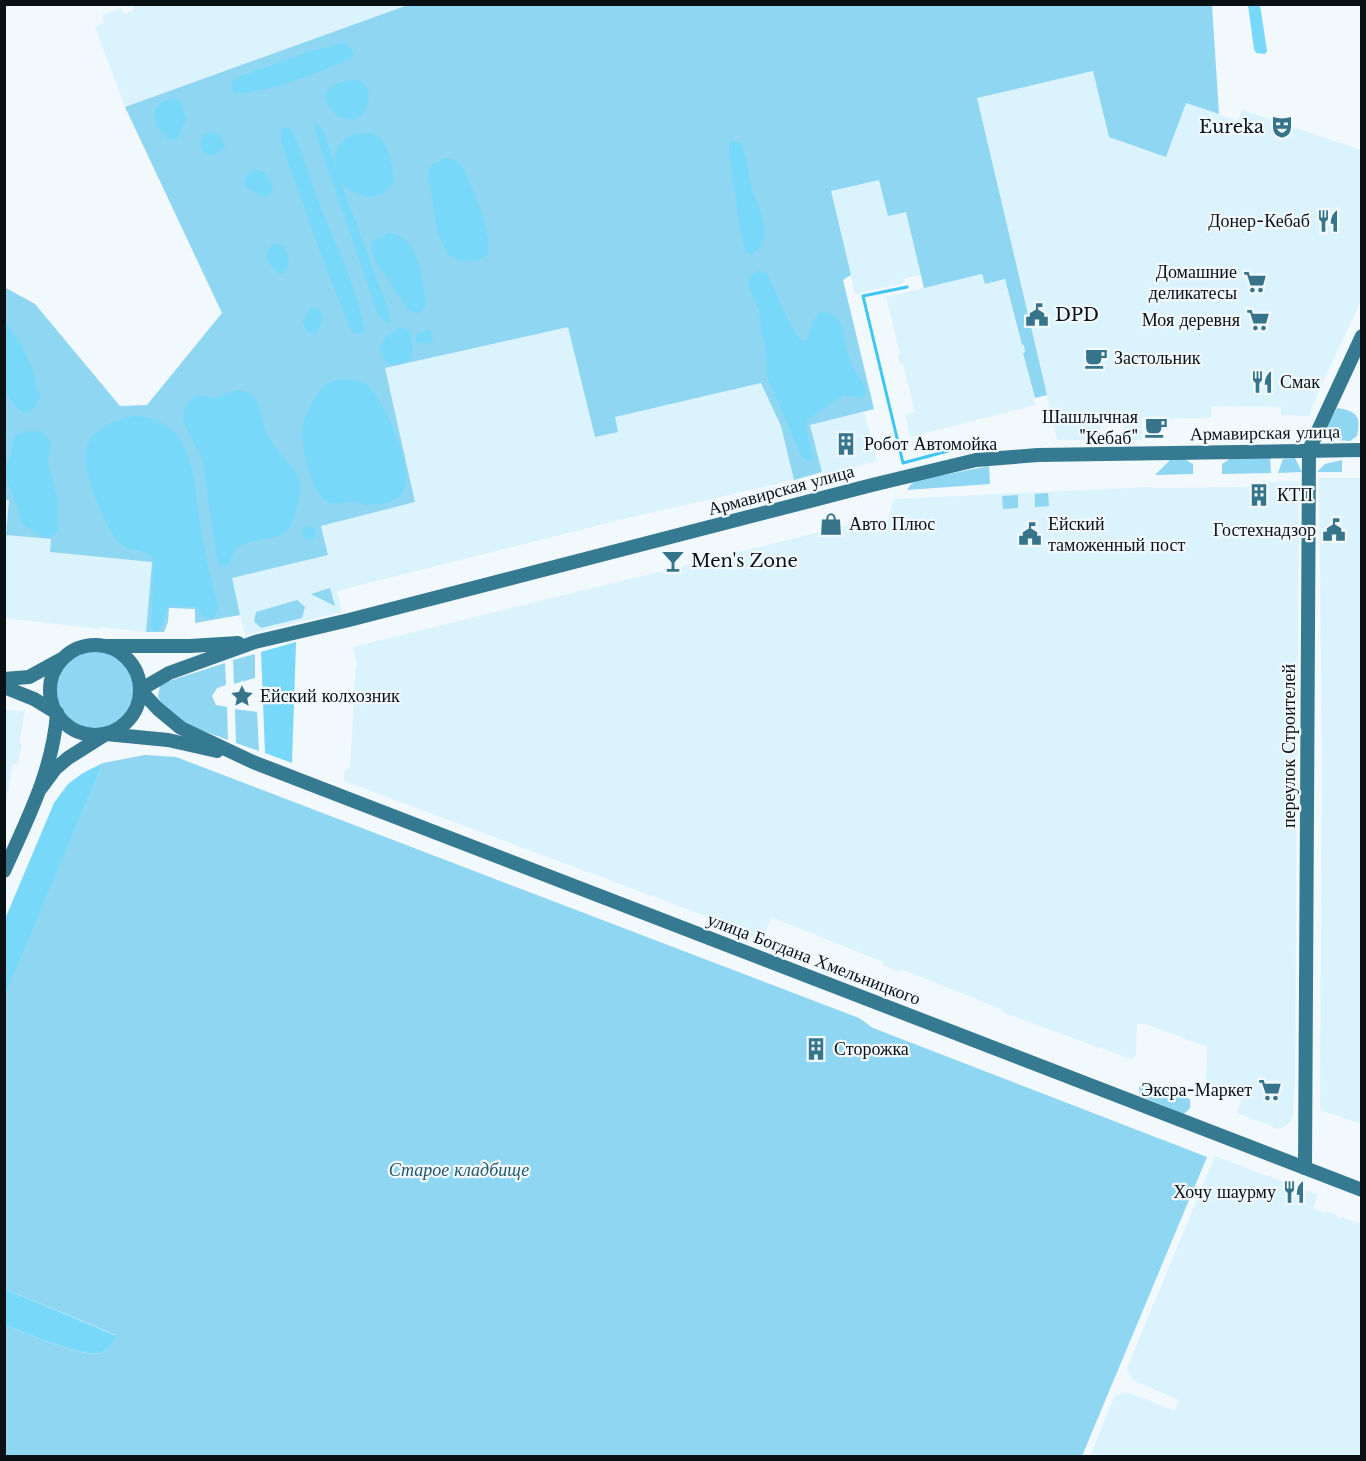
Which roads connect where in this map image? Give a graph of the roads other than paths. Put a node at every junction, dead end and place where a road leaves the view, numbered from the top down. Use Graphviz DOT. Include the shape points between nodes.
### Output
graph roads {
  1 [pos="1362,336"];
  2 [pos="1309,450"];
  3 [pos="1362,450"];
  4 [pos="255,642"];
  5 [pos="100,646"];
  6 [pos="64,657"];
  7 [pos="4,679"];
  8 [pos="4,687"];
  9 [pos="140,690"];
  10 [pos="57,713"];
  11 [pos="106,734"];
  12 [pos="253,762"];
  13 [pos="41,789"];
  14 [pos="4,871"];
  15 [pos="1305,1168"];
  16 [pos="1362,1190"];
  1 -- 2 [label="street, переулок Строителей"];
  2 -- 3 [label="street, Армавирская улица"];
  2 -- 4 [label="street, Армавирская улица" via="1038,455 976,460"];
  2 -- 15 [label="street, переулок Строителей"];
  4 -- 5 [label="street, Армавирская улица"];
  4 -- 9 [label="street, Армавирская улица" via="169,673"];
  5 -- 6 [label="street" via="81,647"];
  5 -- 9 [label="street" via="113,649 128,660"];
  6 -- 7 [label="street" via="35,675"];
  6 -- 10 [label="street" via="50,684"];
  8 -- 10 [label="street"];
  9 -- 11 [label="street" via="130,718"];
  9 -- 12 [label="street, улица Богдана Хмельницкого" via="181,728"];
  10 -- 11 [label="street" via="78,732"];
  10 -- 13 [label="street"];
  11 -- 12 [label="street, улица Богдана Хмельницкого" via="168,740"];
  11 -- 13 [label="street" via="56,769"];
  12 -- 15 [label="street, улица Богдана Хмельницкого"];
  13 -- 14 [label="street"];
  15 -- 16 [label="street, улица Богдана Хмельницкого"];
}
